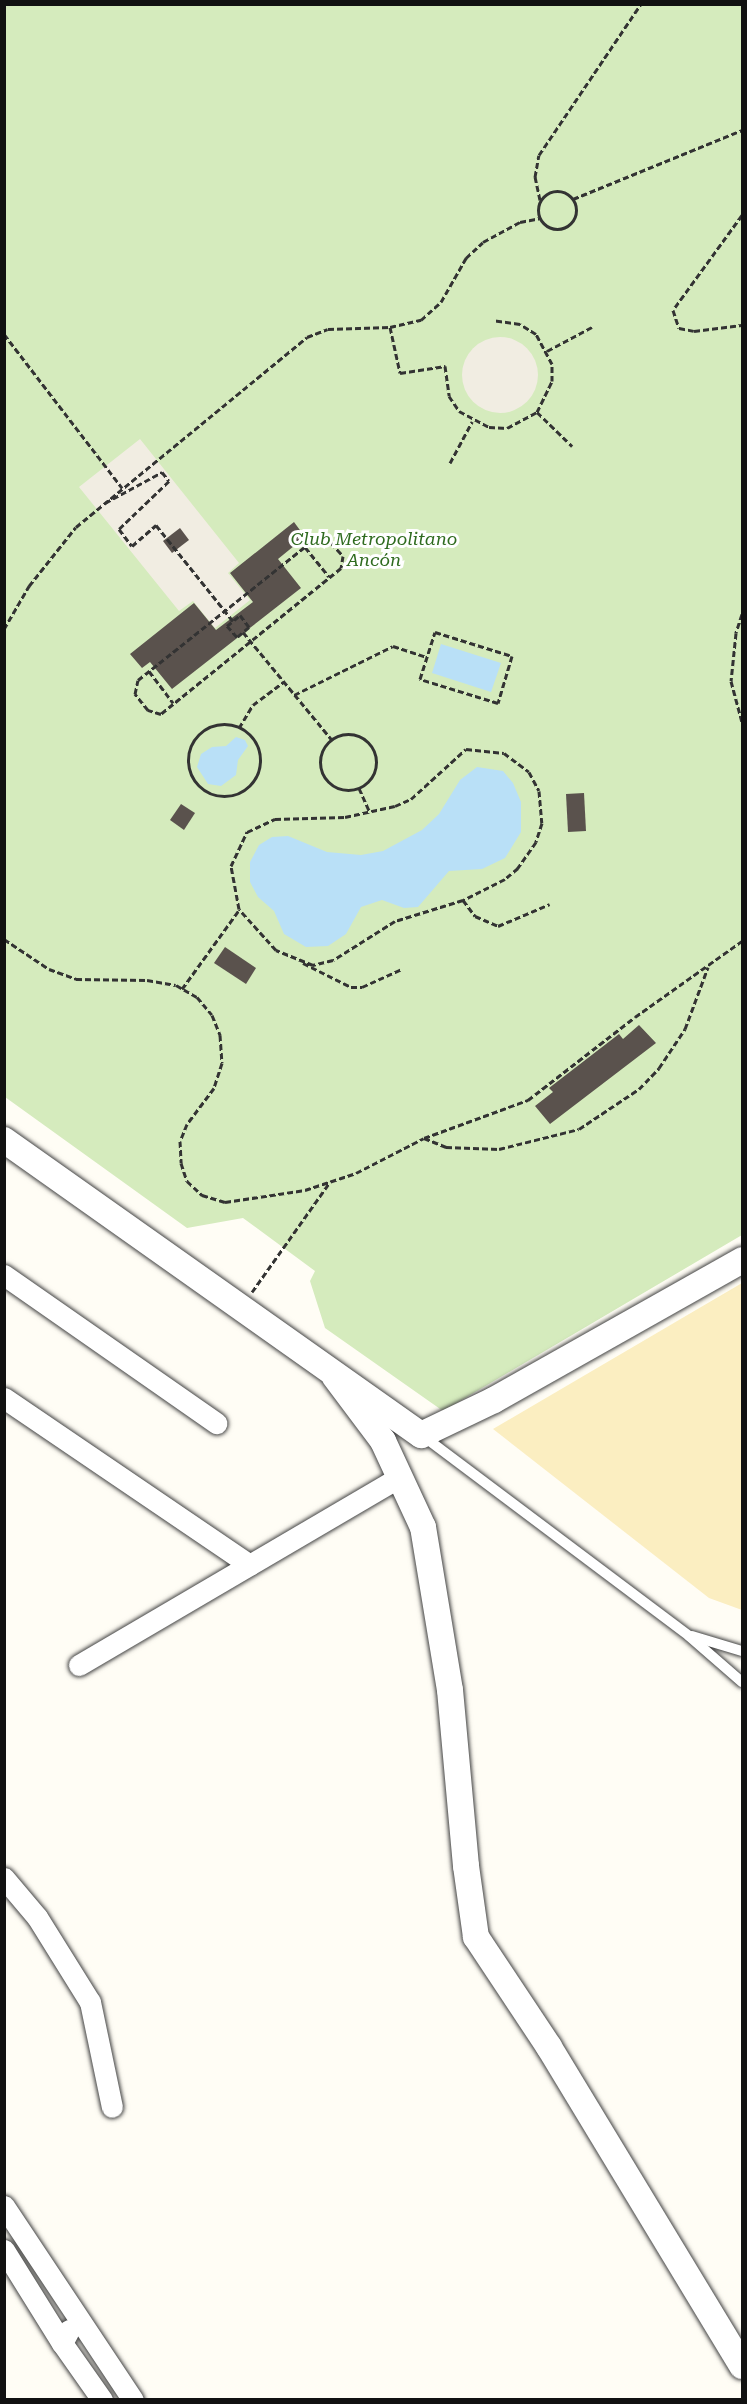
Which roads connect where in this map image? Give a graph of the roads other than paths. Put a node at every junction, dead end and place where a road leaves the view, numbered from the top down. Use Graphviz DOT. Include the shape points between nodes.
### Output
graph roads {
  1 [pos="4,1140"];
  2 [pos="742,1260"];
  3 [pos="4,1275"];
  4 [pos="335,1377"];
  5 [pos="4,1398"];
  6 [pos="216,1423"];
  7 [pos="421,1435"];
  8 [pos="400,1478"];
  9 [pos="249,1565"];
  10 [pos="689,1636"];
  11 [pos="742,1651"];
  12 [pos="79,1665"];
  13 [pos="742,1682"];
  14 [pos="4,1878"];
  15 [pos="112,2107"];
  16 [pos="4,2206"];
  17 [pos="4,2250"];
  18 [pos="77,2315"];
  19 [pos="62,2343"];
  20 [pos="742,2366"];
  21 [pos="102,2400"];
  22 [pos="134,2400"];
  1 -- 4 [label="street"];
  2 -- 7 [label="street" via="494,1400"];
  3 -- 6 [label="street"];
  4 -- 7 [label="street"];
  4 -- 8 [label="street" via="383,1441"];
  5 -- 9 [label="street"];
  7 -- 10 [label="lane"];
  8 -- 9 [label="street"];
  8 -- 20 [label="street" via="423,1527 450,1690 476,1937 549,2047"];
  9 -- 12 [label="street"];
  10 -- 11 [label="lane"];
  10 -- 13 [label="lane"];
  14 -- 15 [label="street" via="37,1917 90,2002"];
  16 -- 18 [label="street"];
  17 -- 19 [label="street"];
  18 -- 19 [label="street"];
  18 -- 22 [label="street"];
  19 -- 21 [label="street"];
}
